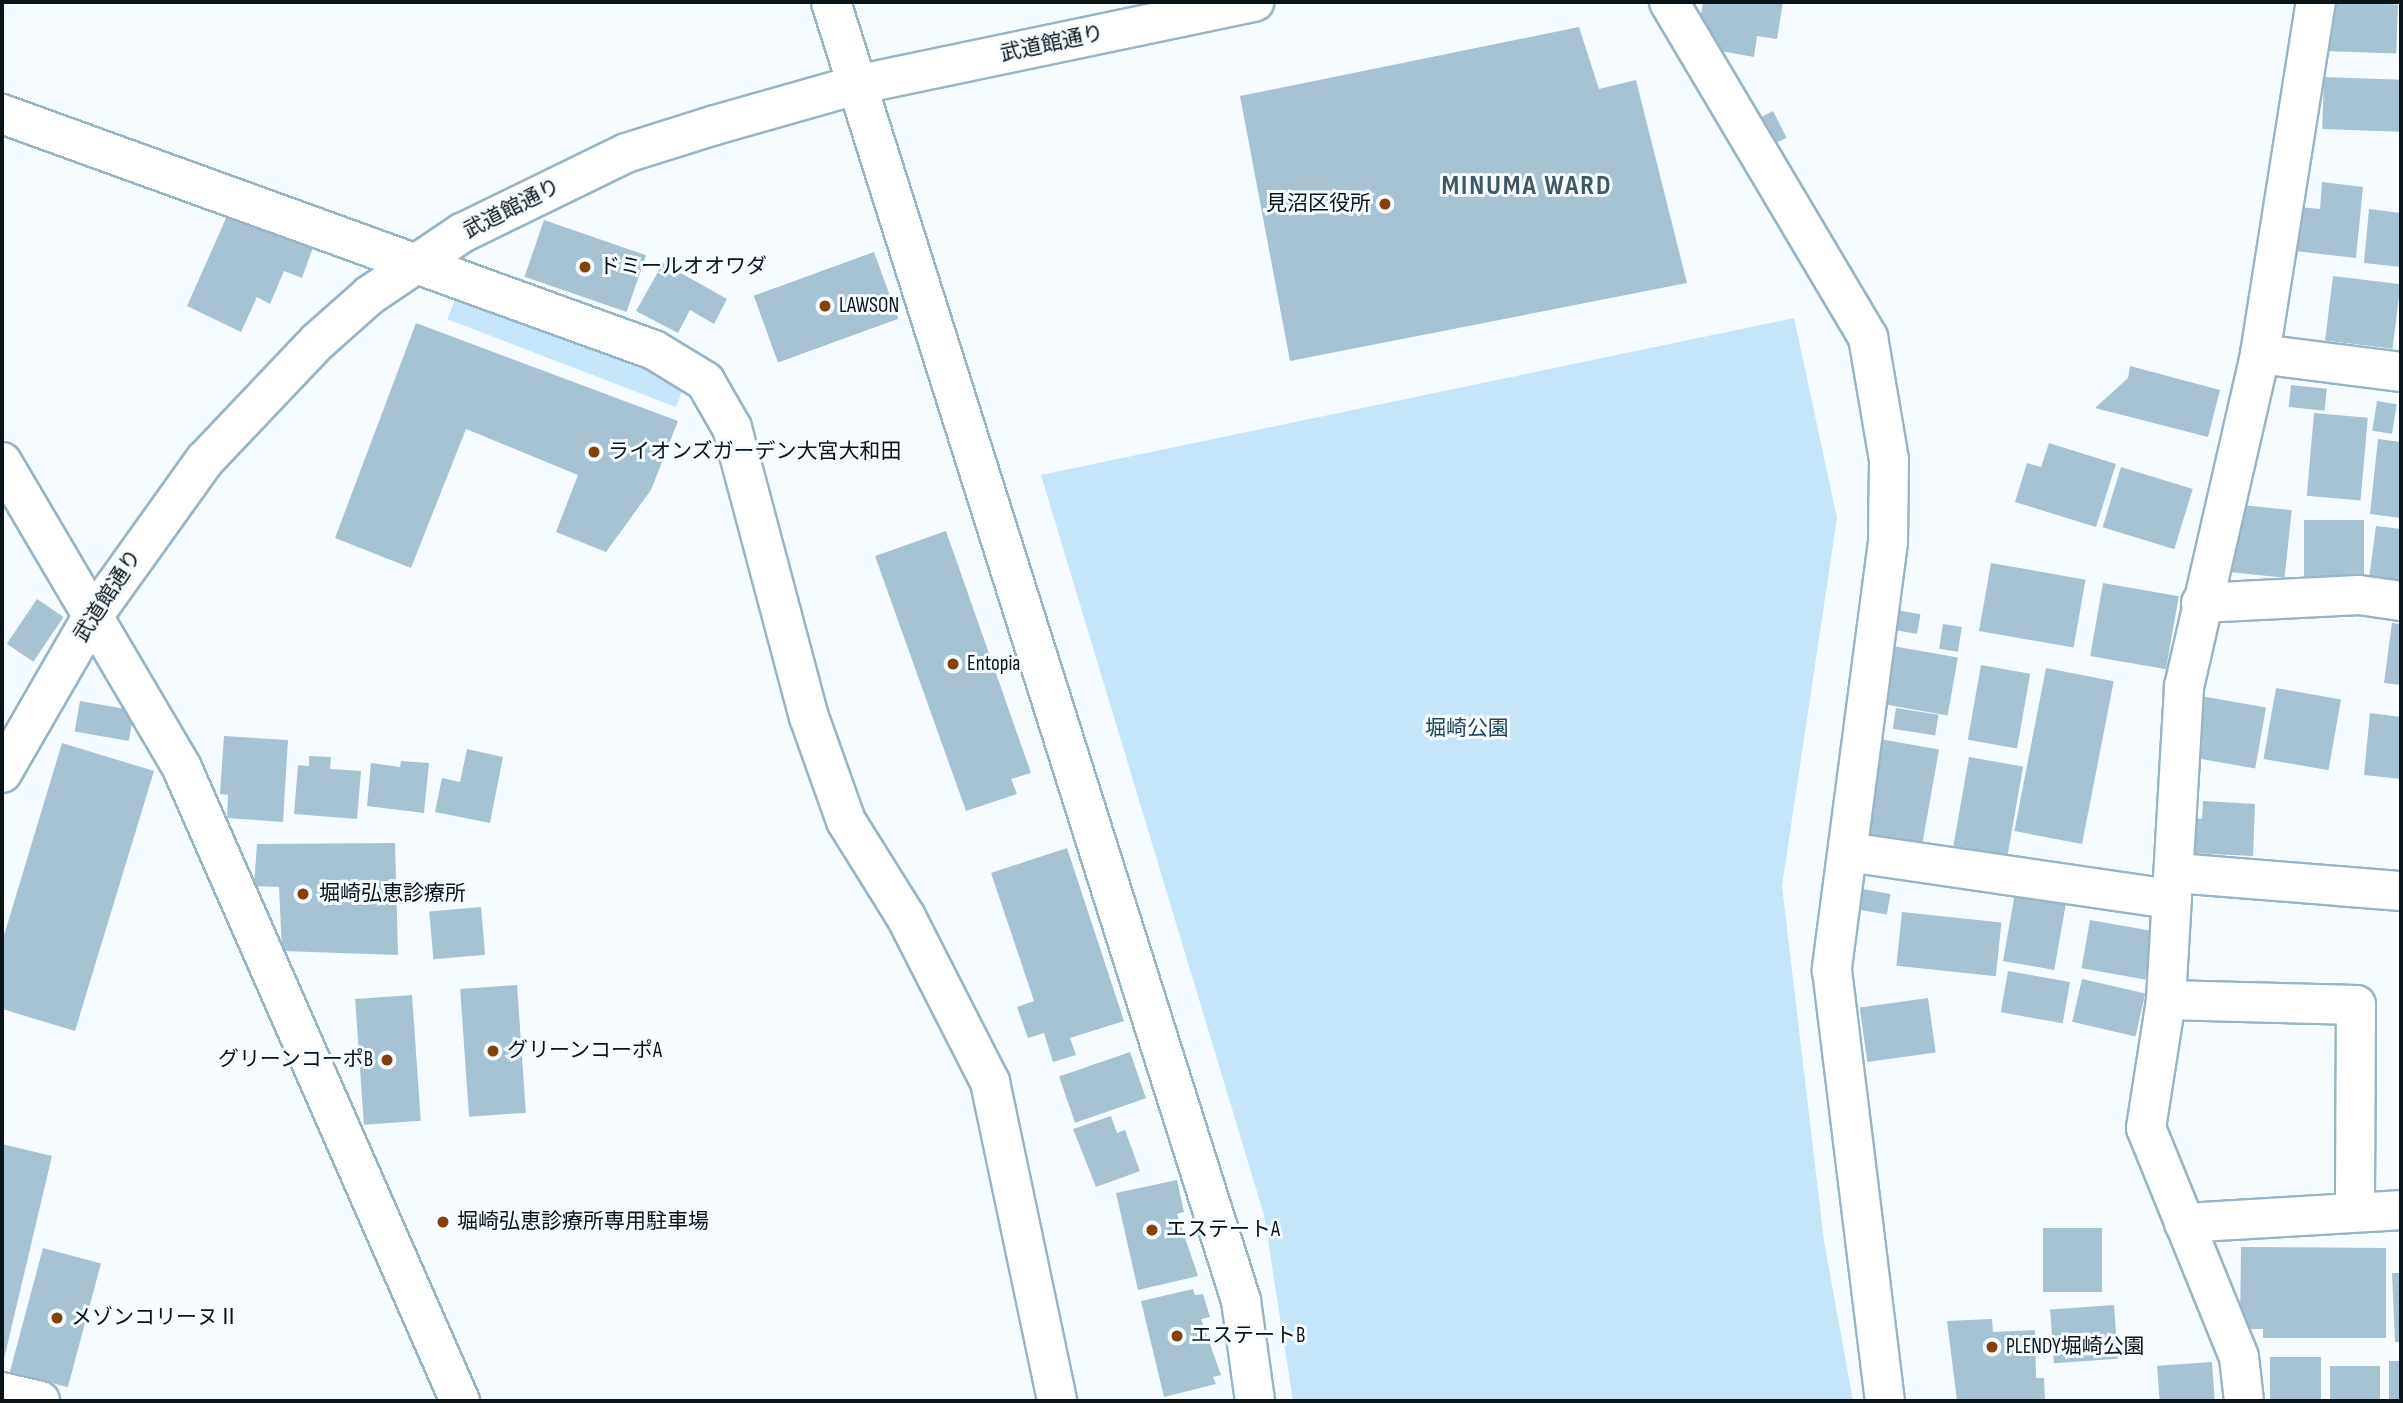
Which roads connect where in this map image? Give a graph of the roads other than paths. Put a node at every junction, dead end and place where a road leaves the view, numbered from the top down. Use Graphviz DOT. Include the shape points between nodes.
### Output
graph roads {
  1 [pos="831,2"];
  2 [pos="1254,2"];
  3 [pos="1669,2"];
  4 [pos="2316,2"];
  5 [pos="856,85"];
  6 [pos="2,114"];
  7 [pos="414,266"];
  8 [pos="2260,354"];
  9 [pos="2401,372"];
  10 [pos="2,462"];
  11 [pos="2401,601"];
  12 [pos="2201,603"];
  13 [pos="90,619"];
  14 [pos="2,773"];
  15 [pos="1847,852"];
  16 [pos="2174,886"];
  17 [pos="2401,891"];
  18 [pos="2166,1000"];
  19 [pos="2355,1210"];
  20 [pos="2401,1210"];
  21 [pos="2184,1223"];
  22 [pos="2,1392"];
  23 [pos="40,1401"];
  24 [pos="460,1401"];
  25 [pos="1057,1401"];
  26 [pos="1255,1401"];
  27 [pos="1885,1401"];
  28 [pos="2244,1401"];
  1 -- 5 [label="street"];
  2 -- 5 [label="street, 武道館通り"];
  3 -- 15 [label="street" via="1868,337 1889,460 1888,542"];
  4 -- 8 [label="street"];
  5 -- 7 [label="street, 武道館通り" via="626,153 462,233"];
  5 -- 26 [label="street" via="1241,1301"];
  6 -- 7 [label="street"];
  7 -- 13 [label="street, 武道館通り" via="370,295 254,403 156,523"];
  7 -- 25 [label="street" via="653,350 705,381 732,428 809,717 846,821 906,917 990,1082"];
  8 -- 9 [label="street"];
  8 -- 12 [label="street"];
  10 -- 13 [label="street"];
  11 -- 12 [label="street" via="2359,595"];
  12 -- 16 [label="street" via="2184,687"];
  13 -- 14 [label="street, 武道館通り"];
  13 -- 24 [label="street" via="181,768"];
  15 -- 16 [label="street"];
  15 -- 27 [label="street" via="1832,970"];
  16 -- 17 [label="street"];
  16 -- 18 [label="street"];
  18 -- 19 [label="street" via="2356,1005"];
  18 -- 21 [label="street" via="2146,1128"];
  19 -- 20 [label="street"];
  19 -- 21 [label="street"];
  21 -- 28 [label="street" via="2239,1357"];
  22 -- 23 [label="street"];
}
